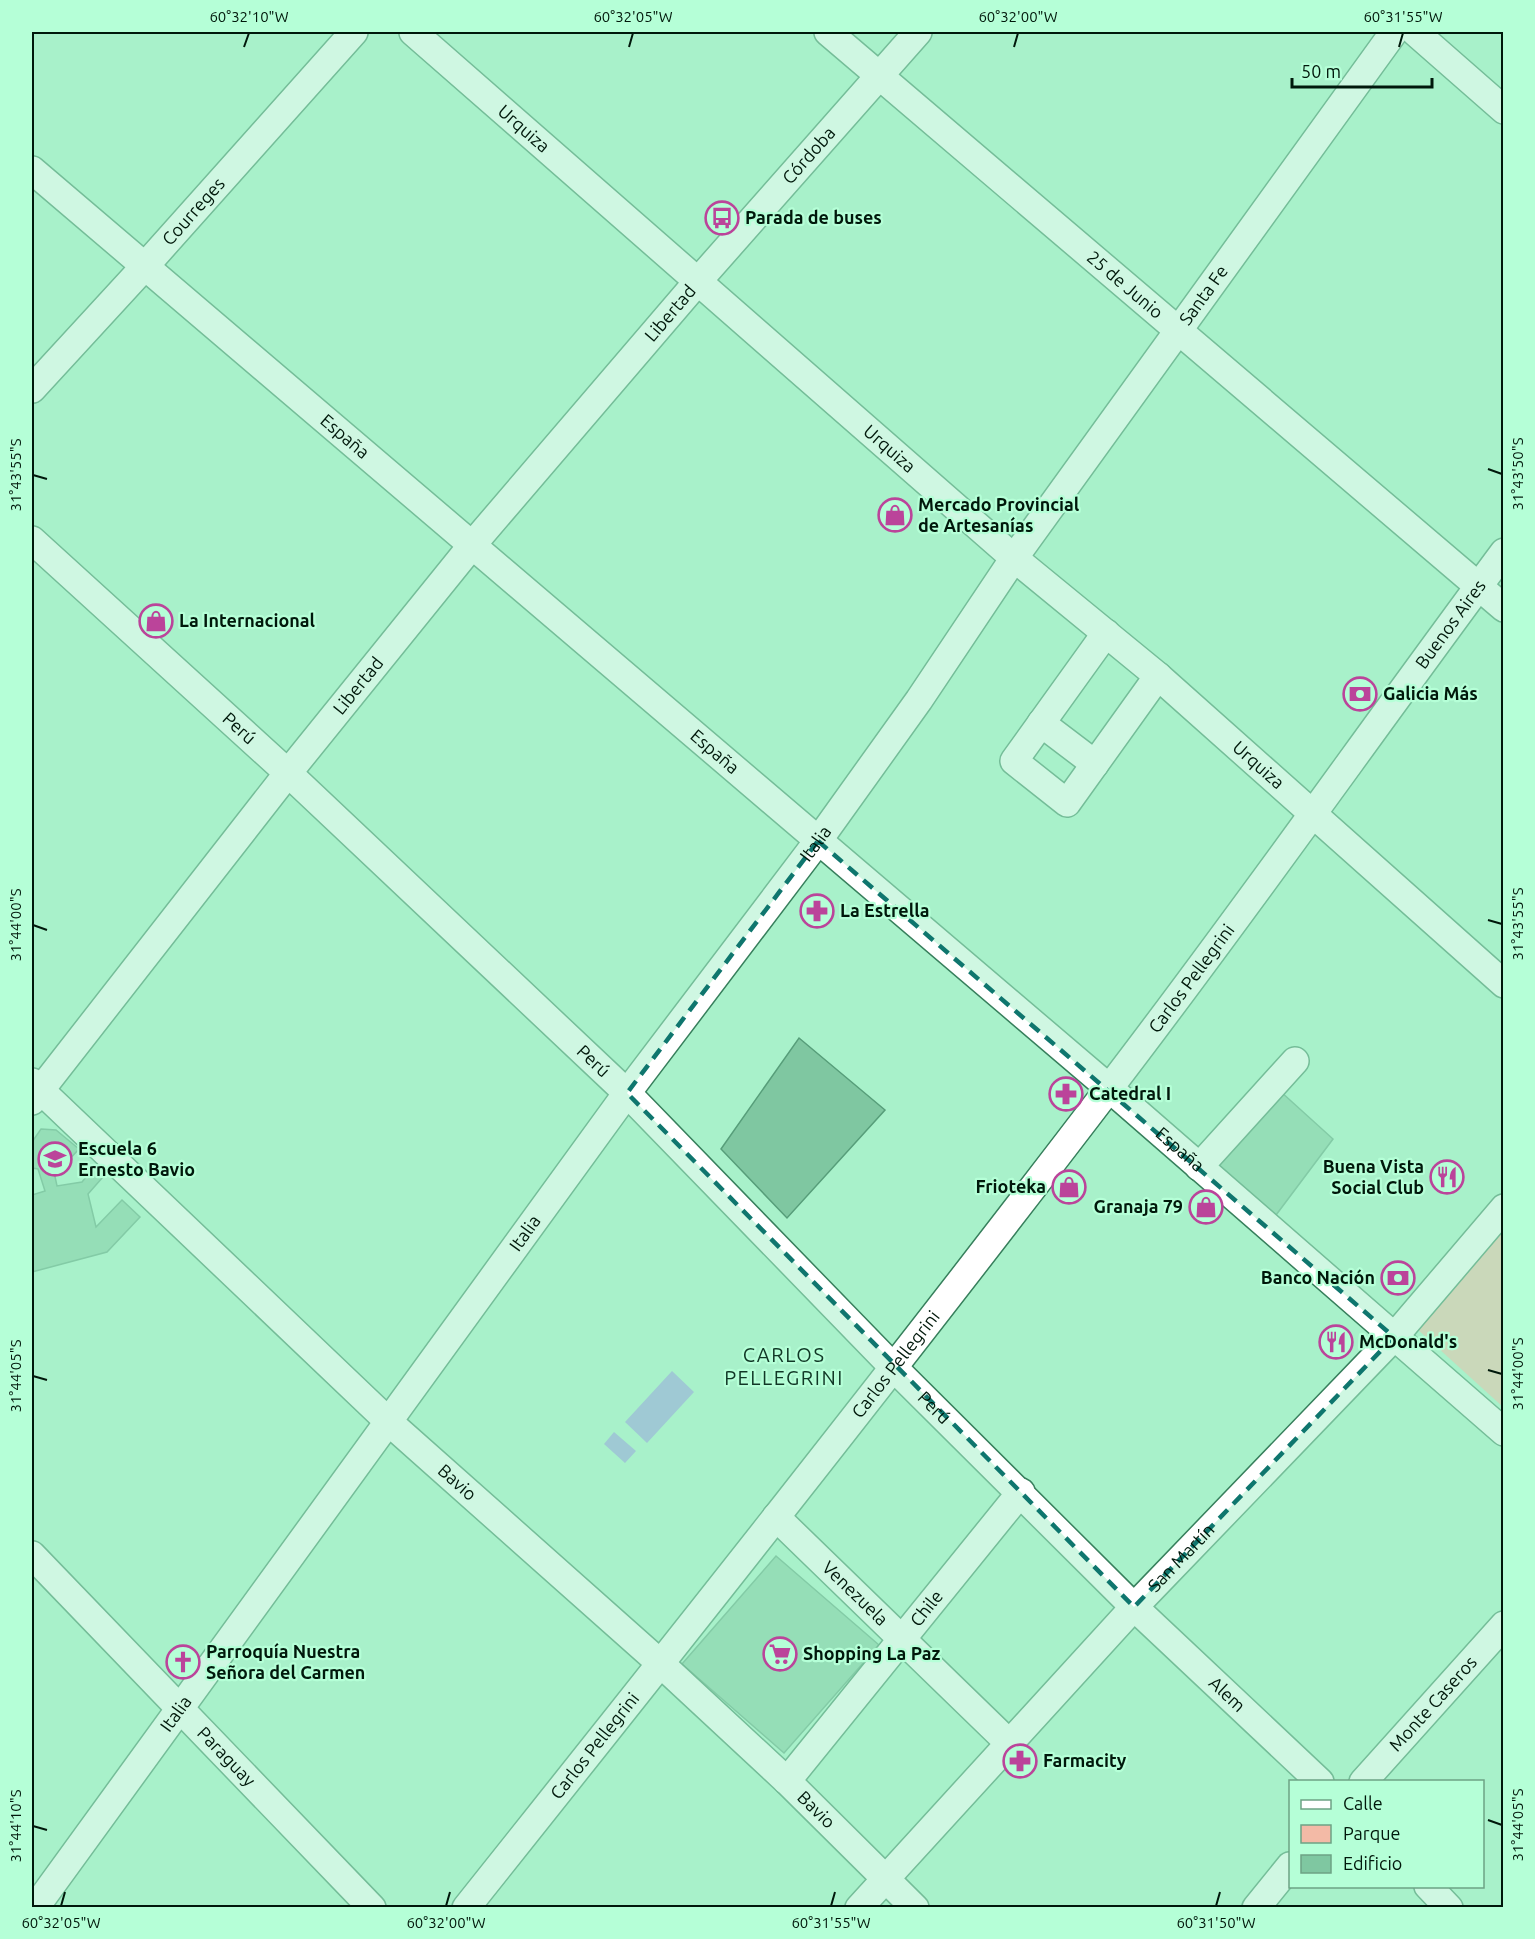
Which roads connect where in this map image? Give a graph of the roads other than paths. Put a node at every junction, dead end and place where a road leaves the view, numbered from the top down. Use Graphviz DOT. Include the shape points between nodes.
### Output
graph roads {
  1 [pos="354,32"];
  2 [pos="412,32"];
  3 [pos="828,32"];
  4 [pos="918,32"];
  5 [pos="1394,32"];
  6 [pos="1414,32"];
  7 [pos="880,77"];
  8 [pos="1503,110"];
  9 [pos="32,170"];
  10 [pos="146,265"];
  11 [pos="699,280"];
  12 [pos="1180,330"];
  13 [pos="32,389"];
  14 [pos="32,540"];
  15 [pos="473,544"];
  16 [pos="1503,552"];
  17 [pos="1014,558"];
  18 [pos="1478,586"];
  19 [pos="1503,608"];
  20 [pos="1106,633"];
  21 [pos="1158,676"];
  22 [pos="1041,723"];
  23 [pos="1095,764"];
  24 [pos="288,773"];
  25 [pos="1314,814"];
  26 [pos="819,841"];
  27 [pos="1503,984"];
  28 [pos="1295,1061"];
  29 [pos="1110,1088"];
  30 [pos="34,1091"];
  31 [pos="627,1093"];
  32 [pos="1199,1167"];
  33 [pos="1503,1208"];
  34 [pos="1394,1337"];
  35 [pos="894,1368"];
  36 [pos="390,1422"];
  37 [pos="1503,1432"];
  38 [pos="1021,1492"];
  39 [pos="776,1517"];
  40 [pos="32,1556"];
  41 [pos="1134,1607"];
  42 [pos="1503,1625"];
  43 [pos="903,1640"];
  44 [pos="660,1663"];
  45 [pos="180,1709"];
  46 [pos="1010,1744"];
  47 [pos="787,1780"];
  48 [pos="1318,1780"];
  49 [pos="1365,1780"];
  50 [pos="1289,1867"];
  51 [pos="886,1879"];
  52 [pos="1429,1888"];
  53 [pos="35,1908"];
  54 [pos="372,1908"];
  55 [pos="466,1908"];
  56 [pos="859,1908"];
  57 [pos="915,1908"];
  58 [pos="1256,1908"];
  59 [pos="1449,1908"];
  1 -- 10 [label="street, Courreges"];
  2 -- 11 [label="street, Urquiza"];
  3 -- 7 [label="street, 25 de Junio"];
  4 -- 7 [label="street, Córdoba"];
  5 -- 12 [label="street, Santa Fe"];
  6 -- 8 [label="street"];
  7 -- 11 [label="street, Córdoba"];
  7 -- 12 [label="street, 25 de Junio"];
  9 -- 10 [label="street, España"];
  10 -- 13 [label="street, Courreges"];
  10 -- 15 [label="street, España"];
  11 -- 15 [label="street, Libertad"];
  11 -- 17 [label="street, Urquiza"];
  12 -- 17 [label="street, Santa Fe"];
  12 -- 18 [label="street, 25 de Junio"];
  14 -- 24 [label="street, Perú"];
  15 -- 24 [label="street, Libertad"];
  15 -- 26 [label="street, España"];
  16 -- 18 [label="street, Buenos Aires"];
  17 -- 20 [label="street, Urquiza"];
  17 -- 26 [label="street, Italia" via="920,700"];
  18 -- 19 [label="street, 25 de Junio"];
  18 -- 25 [label="street, Buenos Aires"];
  20 -- 21 [label="street, Urquiza"];
  20 -- 22 [label="street"];
  21 -- 23 [label="street"];
  21 -- 25 [label="street, Urquiza"];
  22 -- 23 [label="street"];
  22 -- 23 [label="street" via="1014,761 1067,803"];
  24 -- 30 [label="street, Libertad"];
  24 -- 31 [label="street, Perú"];
  25 -- 27 [label="street, Urquiza"];
  25 -- 29 [label="street, Carlos Pellegrini"];
  26 -- 29 [label="street, España"];
  26 -- 31 [label="street, Italia"];
  28 -- 32 [label="street"];
  29 -- 32 [label="street, España"];
  29 -- 35 [label="street, Carlos Pellegrini"];
  30 -- 36 [label="street, Bavio"];
  31 -- 35 [label="street, Perú"];
  31 -- 36 [label="street, Italia"];
  32 -- 34 [label="street, España"];
  33 -- 34 [label="street, San Martín"];
  34 -- 37 [label="street, España"];
  34 -- 41 [label="street, San Martín"];
  35 -- 38 [label="street, Perú"];
  35 -- 39 [label="street, Carlos Pellegrini"];
  36 -- 44 [label="street, Bavio"];
  36 -- 45 [label="street, Italia"];
  38 -- 41 [label="street, Perú"];
  38 -- 43 [label="street, Chile"];
  39 -- 43 [label="street, Venezuela"];
  39 -- 44 [label="street, Carlos Pellegrini"];
  40 -- 45 [label="street, Paraguay"];
  41 -- 46 [label="street, San Martín"];
  41 -- 48 [label="street, Alem"];
  42 -- 49 [label="street, Monte Caseros"];
  43 -- 46 [label="street, Venezuela"];
  43 -- 47 [label="street, Chile"];
  44 -- 47 [label="street, Bavio"];
  44 -- 55 [label="street, Carlos Pellegrini"];
  45 -- 53 [label="street, Italia"];
  45 -- 54 [label="street, Paraguay"];
  46 -- 51 [label="street, San Martín"];
  47 -- 51 [label="street, Bavio"];
  50 -- 58 [label="street"];
  51 -- 56 [label="street, San Martín"];
  51 -- 57 [label="street, Bavio"];
  52 -- 59 [label="street"];
}
